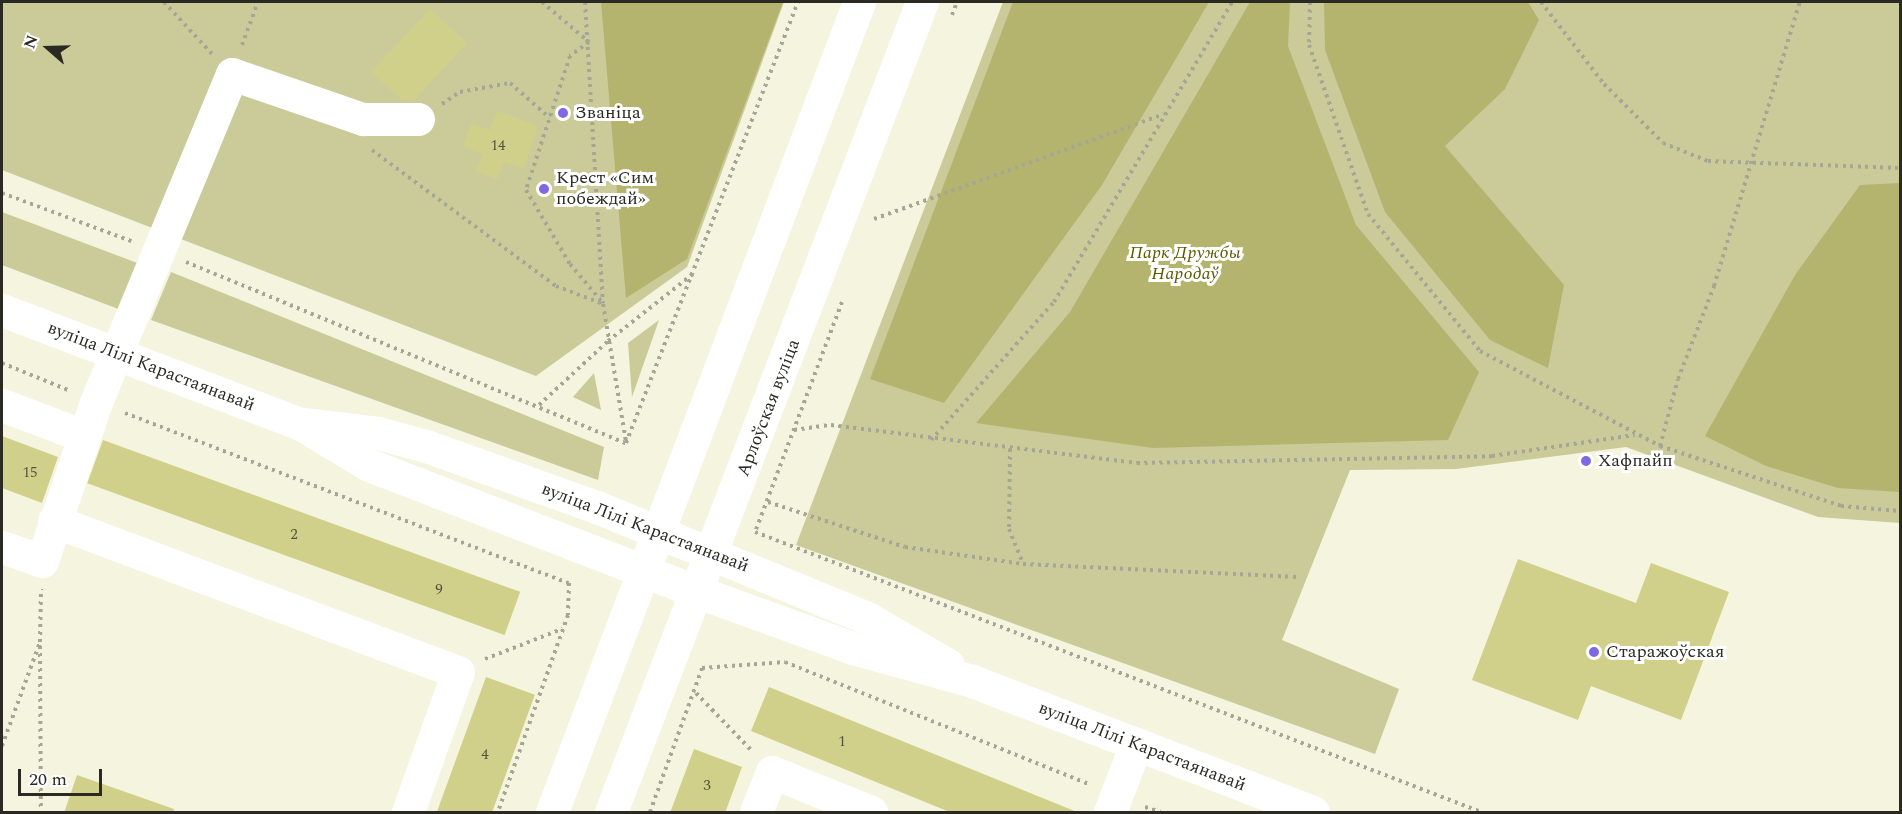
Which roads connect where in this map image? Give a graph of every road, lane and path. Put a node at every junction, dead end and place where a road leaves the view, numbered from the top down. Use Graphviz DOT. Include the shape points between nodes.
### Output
graph roads {
  1 [pos="164,2"];
  2 [pos="258,2"];
  3 [pos="542,2"];
  4 [pos="585,2"];
  5 [pos="798,2"];
  6 [pos="859,2"];
  7 [pos="922,2"];
  8 [pos="1232,2"];
  9 [pos="1310,2"];
  10 [pos="1540,2"];
  11 [pos="1800,2"];
  12 [pos="589,42"];
  13 [pos="232,74"];
  14 [pos="1166,114"];
  15 [pos="550,118"];
  16 [pos="418,119"];
  17 [pos="361,144"];
  18 [pos="1753,162"];
  19 [pos="1900,168"];
  20 [pos="2,193"];
  21 [pos="874,219"];
  22 [pos="160,252"];
  23 [pos="695,273"];
  24 [pos="603,304"];
  25 [pos="2,310"];
  26 [pos="608,341"];
  27 [pos="115,353"];
  28 [pos="2,363"];
  29 [pos="96,402"];
  30 [pos="2,405"];
  31 [pos="539,405"];
  32 [pos="301,424"];
  33 [pos="793,430"];
  34 [pos="1635,435"];
  35 [pos="84,436"];
  36 [pos="931,441"];
  37 [pos="627,443"];
  38 [pos="1660,446"];
  39 [pos="1010,449"];
  40 [pos="776,481"];
  41 [pos="767,502"];
  42 [pos="1900,511"];
  43 [pos="54,521"];
  44 [pos="659,532"];
  45 [pos="2,547"];
  46 [pos="712,553"];
  47 [pos="42,561"];
  48 [pos="1023,564"];
  49 [pos="644,571"];
  50 [pos="1298,577"];
  51 [pos="698,592"];
  52 [pos="562,628"];
  53 [pos="40,642"];
  54 [pos="458,672"];
  55 [pos="972,681"];
  56 [pos="695,693"];
  57 [pos="1137,744"];
  58 [pos="2,746"];
  59 [pos="772,772"];
  60 [pos="1114,804"];
  61 [pos="41,813"];
  62 [pos="408,813"];
  63 [pos="498,813"];
  64 [pos="552,813"];
  65 [pos="611,813"];
  66 [pos="650,813"];
  67 [pos="756,813"];
  68 [pos="871,813"];
  69 [pos="1160,813"];
  70 [pos="1313,813"];
  71 [pos="1481,813"];
  1 -- 13 [label="path"];
  2 -- 13 [label="path"];
  3 -- 12 [label="path"];
  4 -- 12 [label="path"];
  5 -- 23 [label="path"];
  6 -- 44 [label="main road"];
  7 -- 46 [label="main road, Арлоўская вуліца"];
  8 -- 14 [label="path"];
  9 -- 34 [label="path" via="1309,45 1368,214 1480,351"];
  10 -- 18 [label="path" via="1604,84 1663,143 1708,161"];
  11 -- 18 [label="path"];
  12 -- 15 [label="path" via="570,57"];
  12 -- 24 [label="path"];
  13 -- 16 [label="main road" via="363,119"];
  13 -- 22 [label="main road"];
  14 -- 21 [label="path"];
  14 -- 36 [label="path" via="1054,302"];
  15 -- 16 [label="path" via="510,83 460,92"];
  15 -- 24 [label="path" via="526,190 570,264"];
  17 -- 24 [label="path" via="556,286"];
  18 -- 19 [label="path"];
  18 -- 38 [label="path"];
  20 -- 22 [label="path"];
  22 -- 27 [label="main road"];
  22 -- 31 [label="path"];
  23 -- 26 [label="path"];
  23 -- 37 [label="path"];
  24 -- 26 [label="path"];
  25 -- 27 [label="main road, вуліца Лілі Карастаянавай"];
  26 -- 31 [label="path"];
  26 -- 37 [label="path"];
  27 -- 29 [label="main road"];
  27 -- 32 [label="main road, вуліца Лілі Карастаянавай"];
  28 -- 29 [label="path"];
  29 -- 35 [label="main road"];
  29 -- 52 [label="path" via="569,583"];
  30 -- 35 [label="main road"];
  31 -- 37 [label="path"];
  32 -- 44 [label="main road, вуліца Лілі Карастаянавай" via="344,426 426,446"];
  32 -- 49 [label="main road, вуліца Лілі Карастаянавай" via="369,465"];
  33 -- 36 [label="path" via="831,424"];
  34 -- 38 [label="path"];
  34 -- 39 [label="path" via="1480,456 1137,463"];
  35 -- 43 [label="main road"];
  36 -- 39 [label="path"];
  38 -- 42 [label="path" via="1841,506"];
  39 -- 48 [label="path" via="1008,520"];
  40 -- 41 [label="path"];
  41 -- 48 [label="path" via="905,547"];
  41 -- 71 [label="path" via="755,532"];
  43 -- 47 [label="main road"];
  43 -- 54 [label="main road"];
  44 -- 46 [label="main road, вуліца Лілі Карастаянавай"];
  44 -- 49 [label="main road"];
  45 -- 47 [label="main road"];
  46 -- 51 [label="main road, Арлоўская вуліца"];
  46 -- 55 [label="main road, вуліца Лілі Карастаянавай" via="869,619"];
  47 -- 53 [label="path"];
  48 -- 50 [label="path"];
  49 -- 51 [label="main road, вуліца Лілі Карастаянавай"];
  49 -- 64 [label="main road"];
  51 -- 55 [label="main road, вуліца Лілі Карастаянавай" via="853,648"];
  51 -- 65 [label="main road, Арлоўская вуліца"];
  52 -- 54 [label="path"];
  52 -- 63 [label="path"];
  53 -- 58 [label="path"];
  53 -- 61 [label="path"];
  54 -- 62 [label="main road"];
  55 -- 57 [label="main road, вуліца Лілі Карастаянавай"];
  56 -- 59 [label="path"];
  56 -- 60 [label="path" via="702,668 785,662"];
  56 -- 66 [label="path"];
  57 -- 60 [label="main road"];
  57 -- 70 [label="main road, вуліца Лілі Карастаянавай"];
  59 -- 67 [label="main road"];
  59 -- 68 [label="main road"];
  60 -- 69 [label="path"];
}
